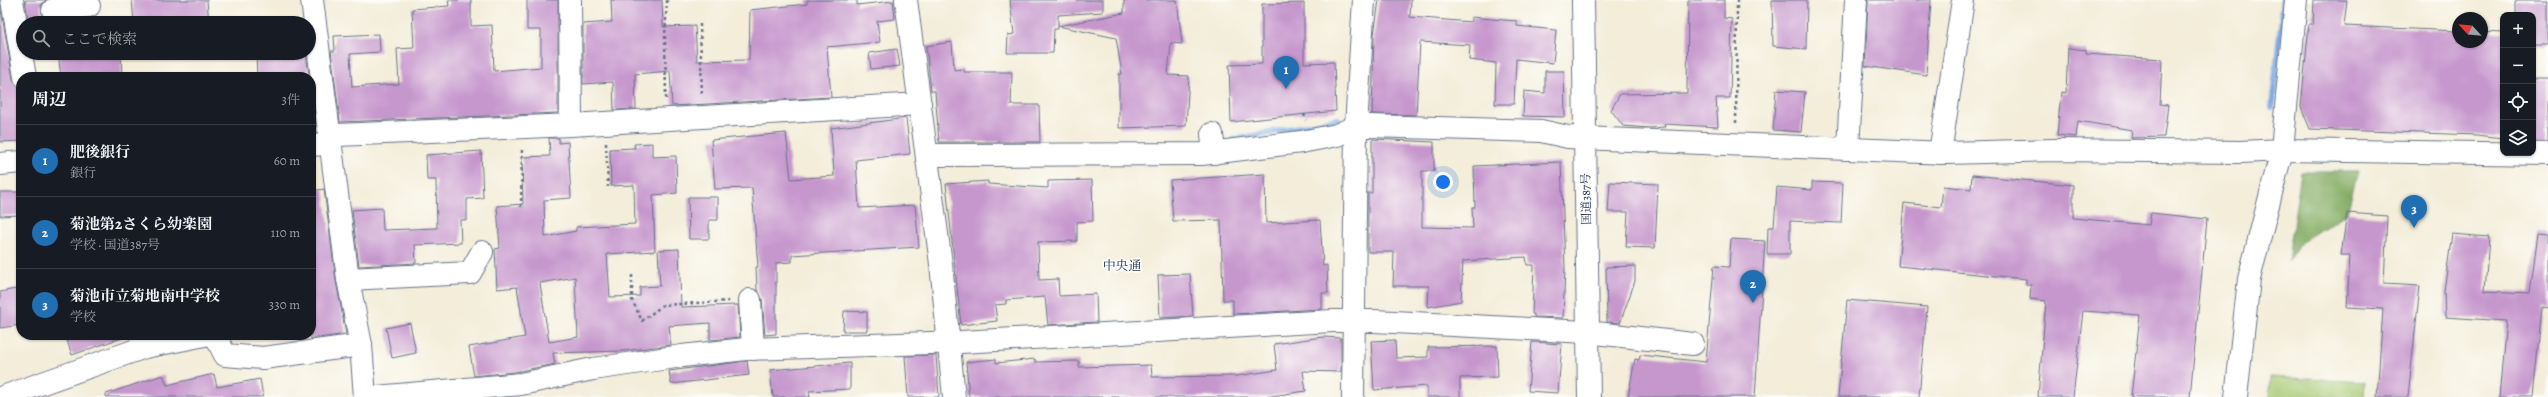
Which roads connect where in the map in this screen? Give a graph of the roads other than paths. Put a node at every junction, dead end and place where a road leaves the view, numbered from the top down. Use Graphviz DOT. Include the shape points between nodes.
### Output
graph roads {
  1 [pos="12,0"];
  2 [pos="312,0"];
  3 [pos="570,0"];
  4 [pos="906,0"];
  5 [pos="1364,0"];
  6 [pos="1584,0"];
  7 [pos="1856,0"];
  8 [pos="1963,0"];
  9 [pos="2296,0"];
  10 [pos="53,10"];
  11 [pos="90,10"];
  12 [pos="313,16"];
  13 [pos="16,24"];
  14 [pos="22,60"];
  15 [pos="316,60"];
  16 [pos="24,72"];
  17 [pos="920,104"];
  18 [pos="571,125"];
  19 [pos="1356,126"];
  20 [pos="1585,137"];
  21 [pos="321,142"];
  22 [pos="1848,149"];
  23 [pos="2282,150"];
  24 [pos="1940,153"];
  25 [pos="928,154"];
  26 [pos="2548,154"];
  27 [pos="16,162"];
  28 [pos="0,164"];
  29 [pos="482,252"];
  30 [pos="348,279"];
  31 [pos="750,300"];
  32 [pos="1353,321"];
  33 [pos="1587,332"];
  34 [pos="154,340"];
  35 [pos="217,340"];
  36 [pos="144,341"];
  37 [pos="948,342"];
  38 [pos="1693,344"];
  39 [pos="361,345"];
  40 [pos="750,349"];
  41 [pos="3,397"];
  42 [pos="365,397"];
  43 [pos="376,397"];
  44 [pos="954,397"];
  45 [pos="1353,397"];
  46 [pos="1589,397"];
  47 [pos="2236,397"];
  1 -- 13 [label="main road"];
  2 -- 12 [label="main road"];
  3 -- 18 [label="main road"];
  4 -- 17 [label="main road"];
  5 -- 19 [label="main road"];
  6 -- 20 [label="main road, 国道387号"];
  7 -- 22 [label="main road"];
  8 -- 24 [label="main road"];
  9 -- 23 [label="main road"];
  10 -- 11 [label="main road"];
  14 -- 16 [label="main road"];
  15 -- 21 [label="main road"];
  17 -- 18 [label="main road"];
  17 -- 25 [label="main road"];
  18 -- 21 [label="main road" via="336,135"];
  19 -- 20 [label="main road" via="1541,131"];
  19 -- 25 [label="main road" via="1337,135 1301,142 1082,147"];
  19 -- 32 [label="main road"];
  20 -- 22 [label="main road" via="1736,146"];
  20 -- 33 [label="main road, 国道387号"];
  21 -- 30 [label="main road"];
  22 -- 24 [label="main road"];
  23 -- 24 [label="main road" via="2053,150"];
  23 -- 26 [label="main road"];
  23 -- 47 [label="main road" via="2249,279"];
  25 -- 37 [label="main road"];
  27 -- 28 [label="main road"];
  29 -- 30 [label="main road" via="470,273"];
  30 -- 39 [label="main road"];
  31 -- 40 [label="main road"];
  32 -- 33 [label="main road"];
  32 -- 37 [label="main road"];
  32 -- 45 [label="main road"];
  33 -- 38 [label="main road"];
  33 -- 46 [label="main road, 国道387号"];
  34 -- 36 [label="main road"];
  35 -- 39 [label="main road" via="224,356 263,358"];
  36 -- 41 [label="main road"];
  37 -- 40 [label="main road"];
  37 -- 44 [label="main road"];
  39 -- 42 [label="main road"];
  40 -- 43 [label="main road" via="592,369 521,384"];
}
